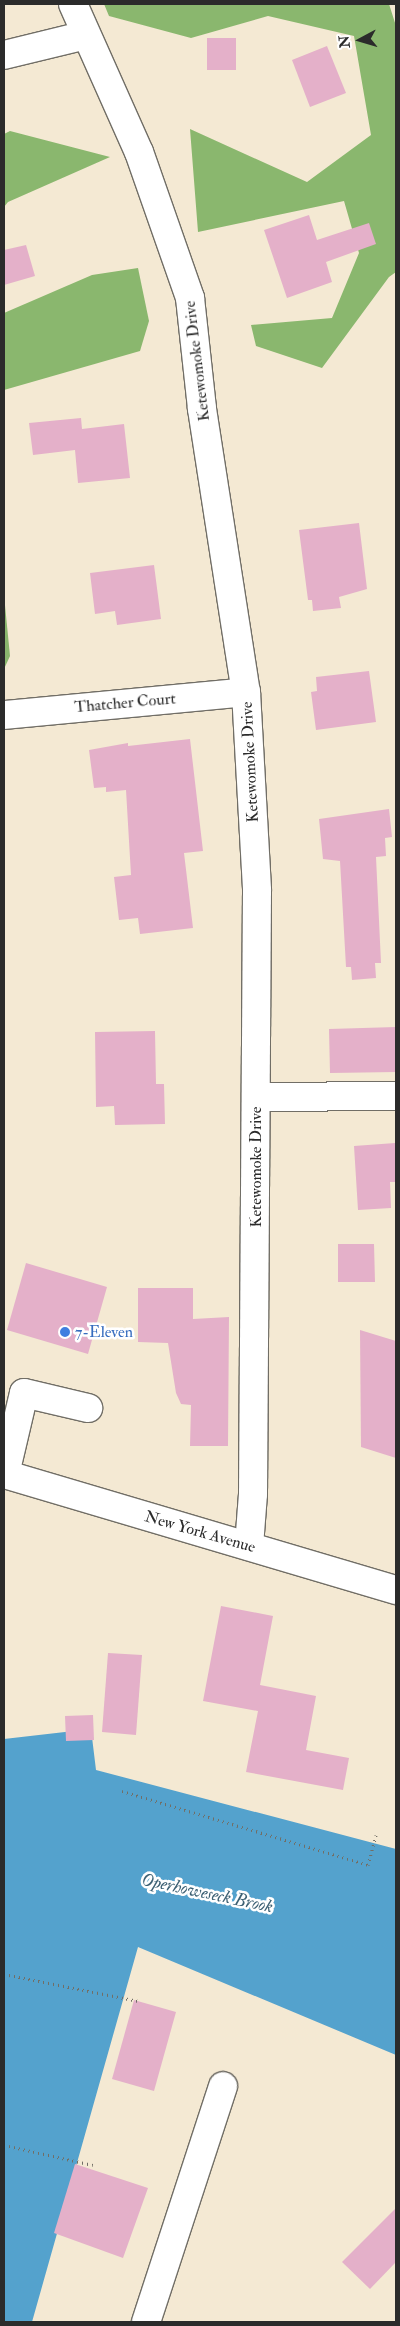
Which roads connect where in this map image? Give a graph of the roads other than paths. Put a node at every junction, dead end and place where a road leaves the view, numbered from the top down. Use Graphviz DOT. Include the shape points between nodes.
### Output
graph roads {
  1 [pos="73,4"];
  2 [pos="86,36"];
  3 [pos="4,55"];
  4 [pos="246,692"];
  5 [pos="4,715"];
  6 [pos="396,1096"];
  7 [pos="256,1097"];
  8 [pos="88,1408"];
  9 [pos="4,1474"];
  10 [pos="249,1546"];
  11 [pos="396,1590"];
  12 [pos="224,2086"];
  13 [pos="146,2322"];
  1 -- 2 [label="street, Ketewomoke Drive"];
  2 -- 3 [label="street"];
  2 -- 4 [label="street, Ketewomoke Drive" via="139,152 190,298 202,409"];
  4 -- 5 [label="street, Thatcher Court"];
  4 -- 7 [label="street, Ketewomoke Drive" via="257,891"];
  6 -- 7 [label="street"];
  7 -- 10 [label="street, Ketewomoke Drive" via="253,1494"];
  8 -- 9 [label="street" via="24,1393"];
  9 -- 10 [label="street, New York Avenue"];
  10 -- 11 [label="street, New York Avenue"];
  12 -- 13 [label="street"];
}
